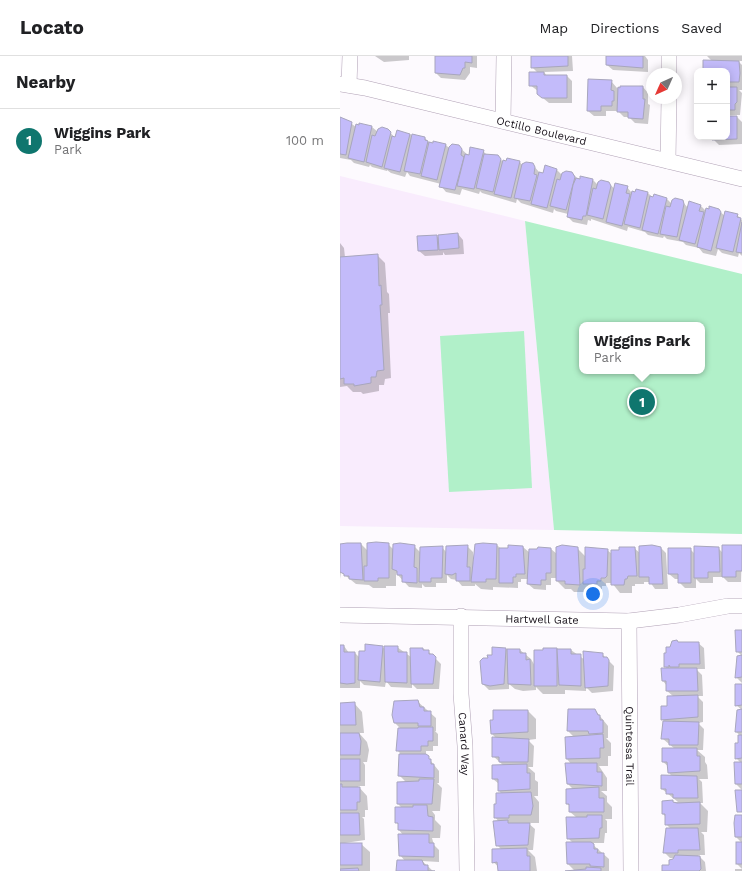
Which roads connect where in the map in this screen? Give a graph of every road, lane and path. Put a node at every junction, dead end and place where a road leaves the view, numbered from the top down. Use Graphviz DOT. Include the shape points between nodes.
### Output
graph roads {
  1 [pos="350,56"];
  2 [pos="504,56"];
  3 [pos="670,56"];
  4 [pos="669,68"];
  5 [pos="345,84"];
  6 [pos="669,104"];
  7 [pos="503,121"];
  8 [pos="668,161"];
  9 [pos="742,179"];
  10 [pos="742,606"];
  11 [pos="340,615"];
  12 [pos="461,616"];
  13 [pos="629,621"];
  14 [pos="467,871"];
  15 [pos="631,871"];
  1 -- 5 [label="street"];
  2 -- 7 [label="street"];
  3 -- 4 [label="street"];
  5 -- 7 [label="street, Octillo Boulevard"];
  6 -- 8 [label="street"];
  7 -- 8 [label="street, Octillo Boulevard"];
  8 -- 9 [label="street, Octillo Boulevard"];
  10 -- 13 [label="street, Hartwell Gate"];
  11 -- 12 [label="street, Hartwell Gate"];
  12 -- 13 [label="street, Hartwell Gate"];
  12 -- 14 [label="street, Canard Way"];
  13 -- 15 [label="street, Quintessa Trail"];
}
